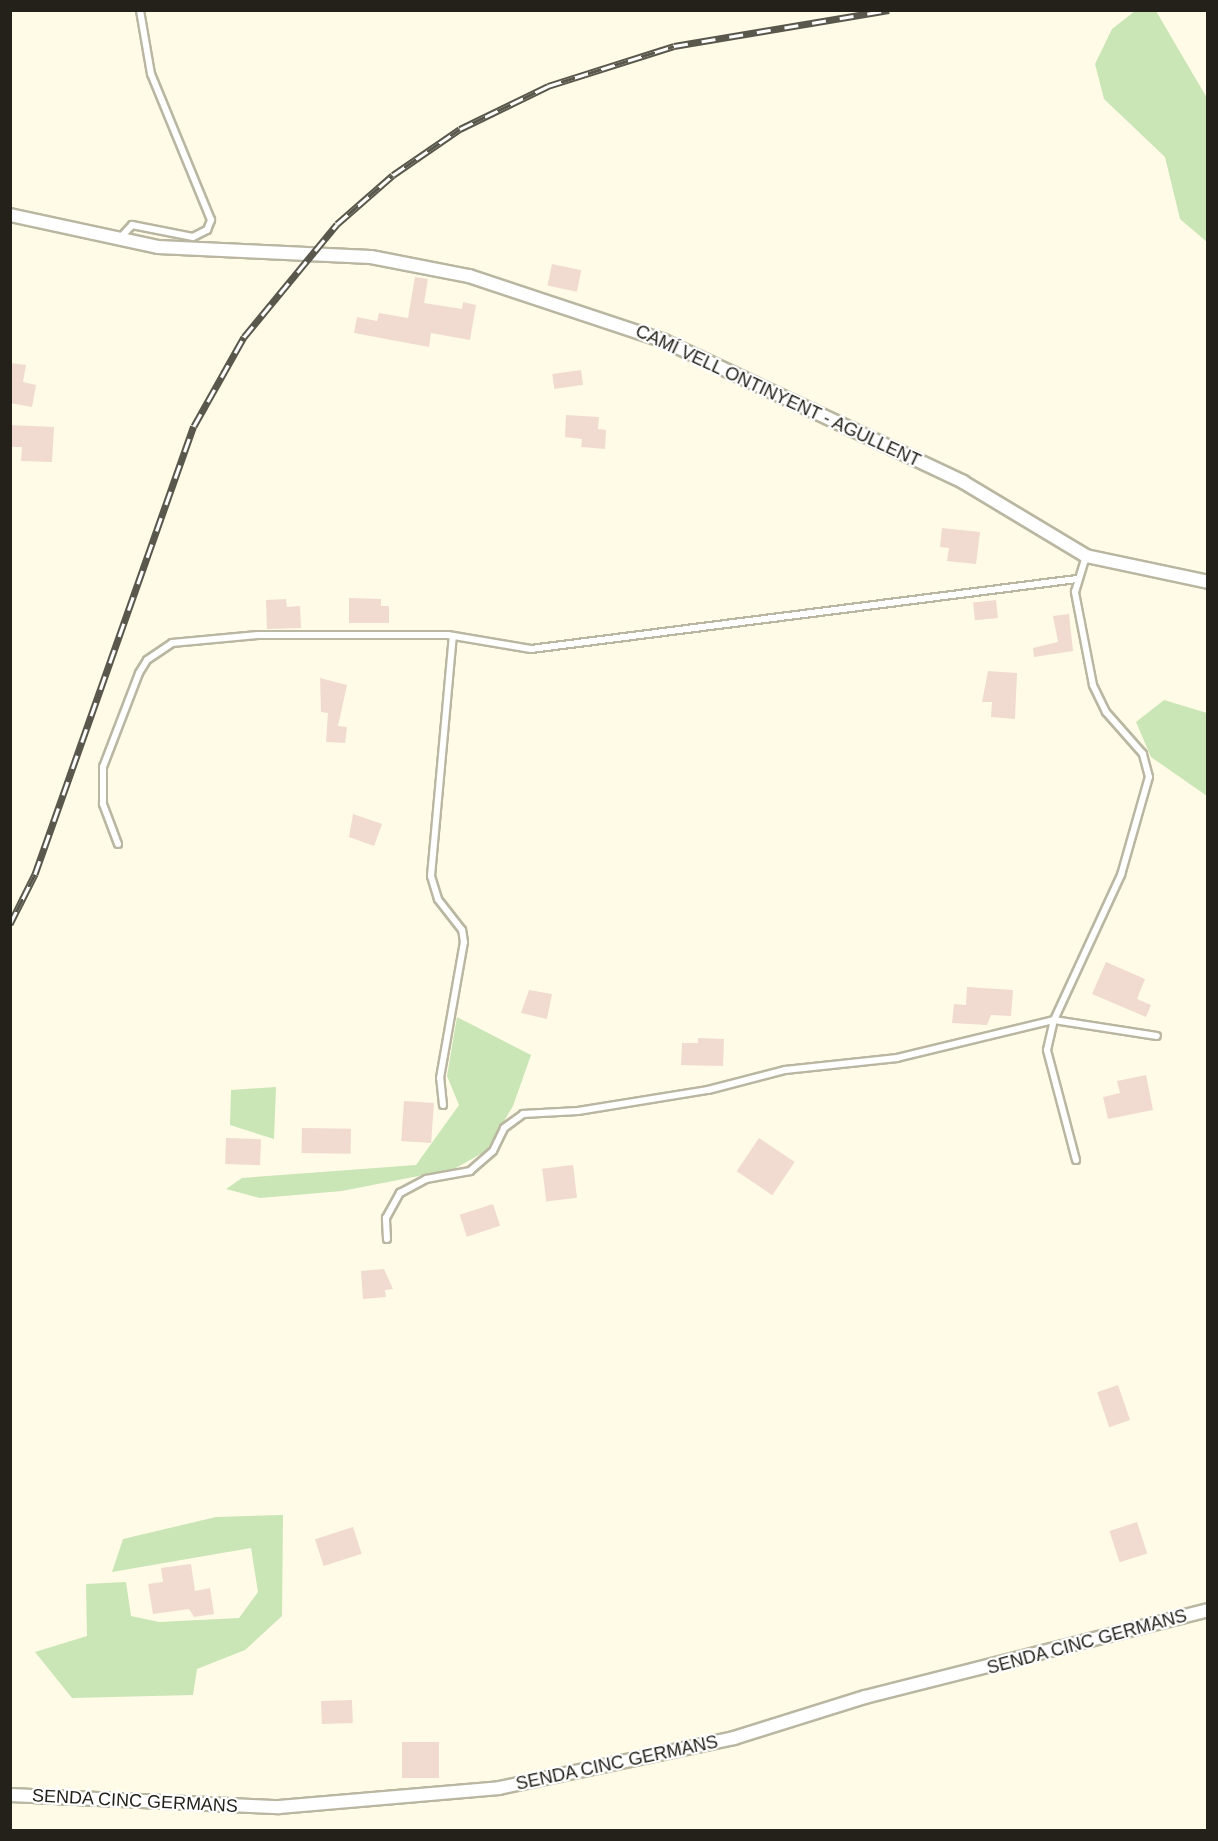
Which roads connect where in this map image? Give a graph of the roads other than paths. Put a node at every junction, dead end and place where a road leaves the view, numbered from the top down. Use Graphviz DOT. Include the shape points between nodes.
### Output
graph roads {
  1 [pos="140,10"];
  2 [pos="10,215"];
  3 [pos="119,239"];
  4 [pos="1086,556"];
  5 [pos="1077,579"];
  6 [pos="1208,582"];
  7 [pos="453,636"];
  8 [pos="118,844"];
  9 [pos="1054,1020"];
  10 [pos="1157,1036"];
  11 [pos="443,1105"];
  12 [pos="1076,1160"];
  13 [pos="387,1239"];
  14 [pos="1208,1610"];
  15 [pos="10,1795"];
  1 -- 3 [label="lane" via="151,74 211,220 207,230 193,237 132,225"];
  2 -- 3 [label="street, CAMÍ VELL ONTINYENT - AGULLENT"];
  3 -- 4 [label="street, CAMÍ VELL ONTINYENT - AGULLENT" via="158,247 281,250 412,262 570,308 664,341 937,469"];
  4 -- 5 [label="lane"];
  4 -- 6 [label="street, CAMÍ VELL ONTINYENT - AGULLENT"];
  5 -- 7 [label="lane" via="531,649"];
  5 -- 9 [label="lane" via="1093,685 1106,712 1143,754 1149,777 1121,875"];
  7 -- 8 [label="lane" via="258,635 192,640 159,650 147,660 130,690 103,767 103,804"];
  7 -- 11 [label="lane" via="431,876 438,899 462,930 464,942 440,1078"];
  9 -- 10 [label="lane"];
  9 -- 12 [label="lane" via="1047,1050"];
  9 -- 13 [label="lane" via="897,1058 785,1071 708,1090 578,1111 524,1114 504,1128 493,1150 470,1171 426,1179 400,1193 386,1218"];
  14 -- 15 [label="street, SENDA CINC GERMANS" via="865,1697 745,1736 499,1788 279,1808"];
}
